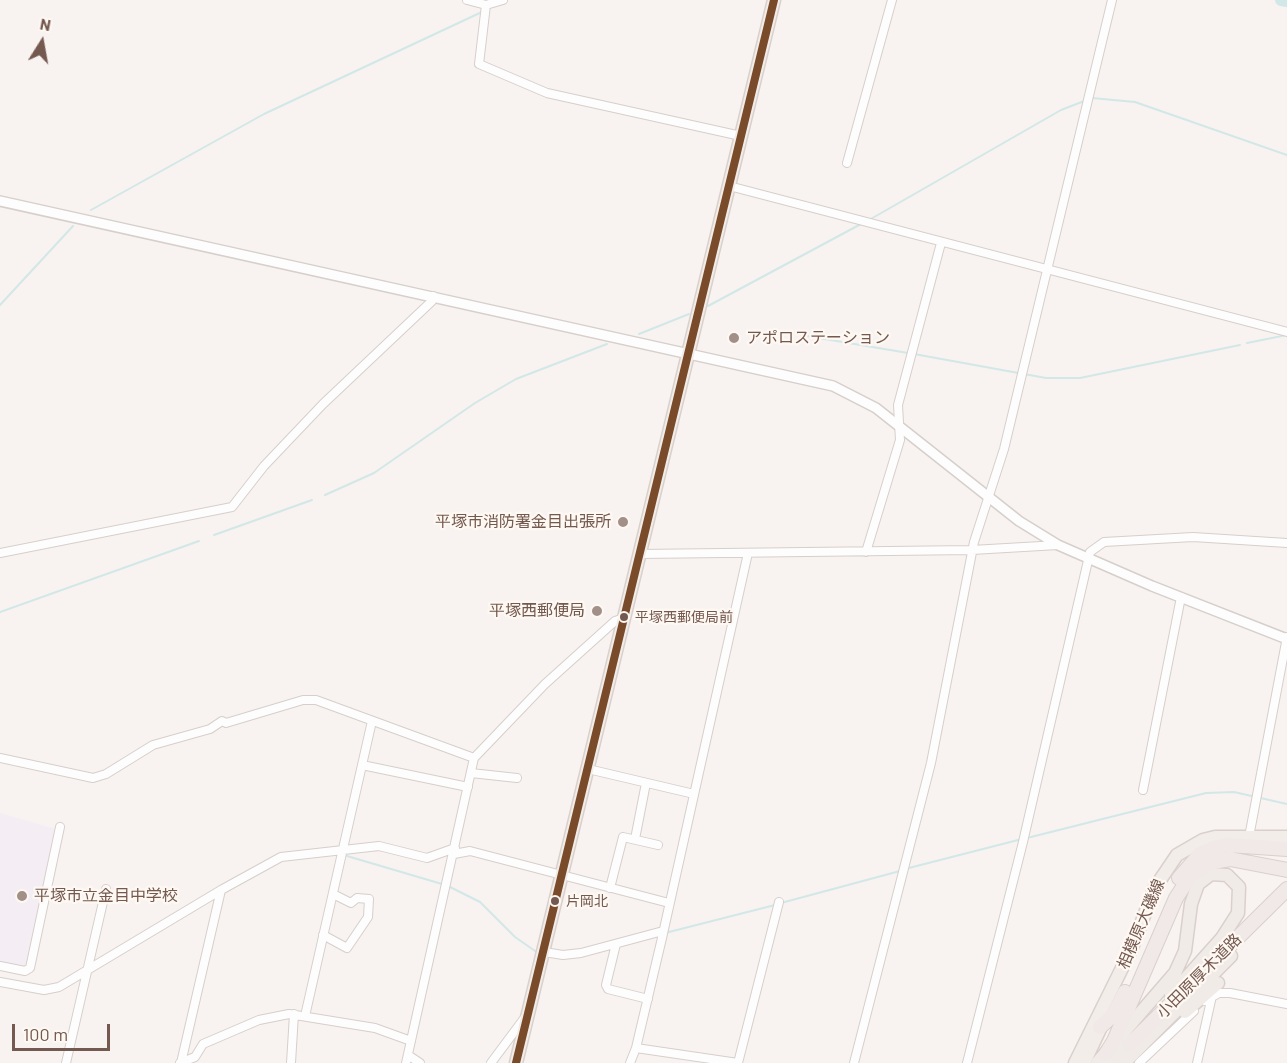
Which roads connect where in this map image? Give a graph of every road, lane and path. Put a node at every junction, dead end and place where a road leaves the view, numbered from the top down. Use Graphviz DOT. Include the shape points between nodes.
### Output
graph roads {
  1 [pos="467,0"];
  2 [pos="503,0"];
  3 [pos="774,0"];
  4 [pos="892,0"];
  5 [pos="1112,0"];
  6 [pos="486,5"];
  7 [pos="741,136"];
  8 [pos="848,163"];
  9 [pos="729,186"];
  10 [pos="0,201"];
  11 [pos="940,243"];
  12 [pos="1047,270"];
  13 [pos="433,296"];
  14 [pos="1287,332"];
  15 [pos="688,354"];
  16 [pos="898,425"];
  17 [pos="989,496"];
  18 [pos="1287,543"];
  19 [pos="1058,545"];
  20 [pos="972,550"];
  21 [pos="866,552"];
  22 [pos="0,553"];
  23 [pos="748,553"];
  24 [pos="640,554"];
  25 [pos="1087,559"];
  26 [pos="1181,597"];
  27 [pos="624,618"];
  28 [pos="1287,638"];
  29 [pos="372,721"];
  30 [pos="0,758"];
  31 [pos="474,758"];
  32 [pos="362,765"];
  33 [pos="588,769"];
  34 [pos="471,773"];
  35 [pos="517,778"];
  36 [pos="646,783"];
  37 [pos="468,787"];
  38 [pos="1143,790"];
  39 [pos="694,794"];
  40 [pos="60,827"];
  41 [pos="1249,837"];
  42 [pos="1287,837"];
  43 [pos="635,839"];
  44 [pos="658,845"];
  45 [pos="1287,849"];
  46 [pos="343,851"];
  47 [pos="455,851"];
  48 [pos="1287,870"];
  49 [pos="562,875"];
  50 [pos="610,888"];
  51 [pos="106,889"];
  52 [pos="1287,889"];
  53 [pos="221,890"];
  54 [pos="333,894"];
  55 [pos="1287,900"];
  56 [pos="669,903"];
  57 [pos="779,904"];
  58 [pos="323,935"];
  59 [pos="663,935"];
  60 [pos="616,946"];
  61 [pos="544,952"];
  62 [pos="1231,956"];
  63 [pos="0,966"];
  64 [pos="88,969"];
  65 [pos="0,982"];
  66 [pos="1218,983"];
  67 [pos="1212,996"];
  68 [pos="648,999"];
  69 [pos="1107,1002"];
  70 [pos="1287,1004"];
  71 [pos="294,1014"];
  72 [pos="529,1015"];
  73 [pos="305,1016"];
  74 [pos="1100,1027"];
  75 [pos="411,1041"];
  76 [pos="636,1048"];
  77 [pos="1135,1053"];
  78 [pos="407,1059"];
  79 [pos="1105,1060"];
  80 [pos="66,1063"];
  81 [pos="181,1063"];
  82 [pos="291,1063"];
  83 [pos="420,1063"];
  84 [pos="491,1063"];
  85 [pos="516,1063"];
  86 [pos="630,1063"];
  87 [pos="738,1063"];
  88 [pos="854,1063"];
  89 [pos="967,1063"];
  90 [pos="1076,1063"];
  91 [pos="1084,1063"];
  92 [pos="1124,1063"];
  93 [pos="1197,1063"];
  1 -- 6 [label="street"];
  2 -- 6 [label="street"];
  3 -- 7 [label="main road"];
  4 -- 8 [label="street"];
  5 -- 12 [label="street"];
  6 -- 7 [label="street" via="479,64 547,93"];
  7 -- 9 [label="main road"];
  9 -- 11 [label="street"];
  9 -- 15 [label="main road"];
  10 -- 13 [label="street"];
  11 -- 12 [label="street"];
  11 -- 16 [label="street" via="898,405"];
  12 -- 14 [label="street"];
  12 -- 17 [label="street"];
  13 -- 15 [label="street"];
  13 -- 22 [label="street" via="323,404 264,466 232,507"];
  15 -- 16 [label="street" via="834,386 876,408"];
  15 -- 24 [label="main road"];
  16 -- 17 [label="street"];
  16 -- 21 [label="street" via="900,440"];
  17 -- 19 [label="street"];
  17 -- 20 [label="street"];
  18 -- 25 [label="street" via="1193,537 1104,543 1090,552"];
  19 -- 20 [label="street"];
  19 -- 25 [label="street"];
  20 -- 21 [label="street"];
  20 -- 88 [label="street" via="931,763"];
  21 -- 23 [label="street"];
  23 -- 24 [label="street"];
  23 -- 39 [label="street"];
  24 -- 27 [label="main road"];
  25 -- 26 [label="street"];
  25 -- 89 [label="street" via="1023,842"];
  26 -- 28 [label="street"];
  26 -- 38 [label="street"];
  27 -- 31 [label="street" via="615,621 545,684"];
  27 -- 33 [label="main road"];
  28 -- 41 [label="street"];
  29 -- 30 [label="street" via="316,700 303,700 222,721 210,729 153,745 93,778"];
  29 -- 31 [label="street"];
  29 -- 32 [label="street"];
  31 -- 34 [label="street"];
  32 -- 37 [label="street"];
  32 -- 46 [label="street"];
  33 -- 36 [label="street"];
  33 -- 49 [label="main road"];
  34 -- 35 [label="street"];
  34 -- 37 [label="street"];
  36 -- 39 [label="street"];
  36 -- 43 [label="street"];
  37 -- 47 [label="street"];
  39 -- 56 [label="street"];
  40 -- 63 [label="street" via="30,969"];
  41 -- 42 [label="main road, 相模原大磯線"];
  41 -- 69 [label="main road, 相模原大磯線" via="1203,840 1177,855 1154,889"];
  43 -- 44 [label="street"];
  43 -- 50 [label="street" via="623,837"];
  45 -- 74 [label="highway" via="1228,845 1200,854 1191,862 1169,897 1118,1007"];
  46 -- 47 [label="street" via="379,846 427,858"];
  46 -- 53 [label="street" via="281,857"];
  46 -- 54 [label="street"];
  47 -- 49 [label="street" via="470,851"];
  47 -- 75 [label="street"];
  48 -- 79 [label="highway" via="1221,861 1191,875 1176,898"];
  49 -- 50 [label="street"];
  49 -- 61 [label="main road"];
  50 -- 56 [label="street"];
  51 -- 64 [label="street"];
  52 -- 77 [label="highway, 小田原厚木道路"];
  53 -- 64 [label="street"];
  53 -- 81 [label="street"];
  54 -- 58 [label="street"];
  54 -- 58 [label="street" via="351,903 357,898 369,899 368,916 347,948"];
  55 -- 62 [label="highway, 小田原厚木道路"];
  56 -- 59 [label="street"];
  57 -- 87 [label="street"];
  58 -- 73 [label="street"];
  59 -- 60 [label="street"];
  59 -- 68 [label="street"];
  60 -- 61 [label="street" via="562,955"];
  60 -- 68 [label="street" via="608,989"];
  61 -- 72 [label="main road"];
  62 -- 77 [label="highway, 小田原厚木道路"];
  64 -- 65 [label="street" via="59,987 44,990"];
  64 -- 80 [label="street"];
  66 -- 77 [label="highway"];
  67 -- 70 [label="street" via="1230,993"];
  67 -- 77 [label="street"];
  67 -- 93 [label="street"];
  68 -- 76 [label="street"];
  69 -- 74 [label="main road, 相模原大磯線"];
  69 -- 90 [label="main road, 相模原大磯線"];
  71 -- 73 [label="street"];
  71 -- 81 [label="street" via="260,1020 203,1044 195,1058"];
  71 -- 82 [label="street"];
  72 -- 84 [label="street"];
  72 -- 85 [label="main road"];
  73 -- 75 [label="street" via="375,1028"];
  74 -- 90 [label="main road"];
  74 -- 91 [label="main road, 相模原大磯線"];
  75 -- 78 [label="street"];
  76 -- 86 [label="street"];
  76 -- 87 [label="street"];
  77 -- 79 [label="highway, 小田原厚木道路"];
  77 -- 79 [label="highway" via="1239,913 1241,894 1235,880 1227,875 1211,874 1198,884 1191,904 1185,951 1175,973"];
  77 -- 92 [label="highway, 小田原厚木道路"];
  78 -- 83 [label="street"];
}
